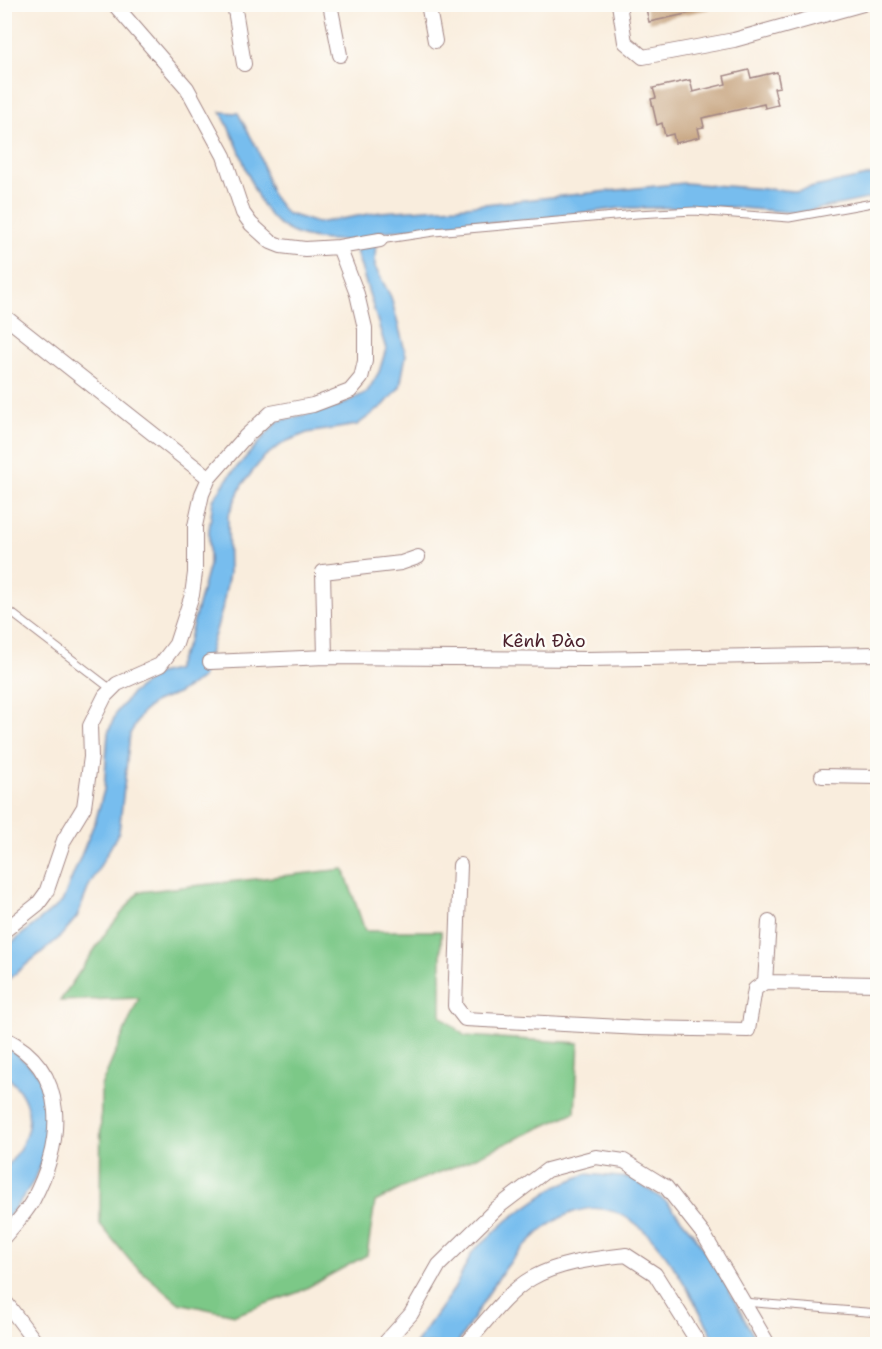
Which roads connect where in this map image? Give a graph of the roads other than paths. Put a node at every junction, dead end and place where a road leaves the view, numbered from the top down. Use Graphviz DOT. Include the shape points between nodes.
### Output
graph roads {
  1 [pos="114,4"];
  2 [pos="234,4"];
  3 [pos="330,4"];
  4 [pos="428,4"];
  5 [pos="619,4"];
  6 [pos="863,4"];
  7 [pos="435,41"];
  8 [pos="339,55"];
  9 [pos="244,64"];
  10 [pos="878,202"];
  11 [pos="380,240"];
  12 [pos="344,247"];
  13 [pos="4,316"];
  14 [pos="209,478"];
  15 [pos="418,557"];
  16 [pos="4,607"];
  17 [pos="878,654"];
  18 [pos="325,657"];
  19 [pos="210,662"];
  20 [pos="111,689"];
  21 [pos="822,776"];
  22 [pos="878,777"];
  23 [pos="460,865"];
  24 [pos="769,922"];
  25 [pos="4,931"];
  26 [pos="765,982"];
  27 [pos="878,984"];
  28 [pos="4,1038"];
  29 [pos="4,1237"];
  30 [pos="4,1300"];
  31 [pos="743,1302"];
  32 [pos="878,1313"];
  33 [pos="36,1344"];
  34 [pos="384,1344"];
  35 [pos="466,1344"];
  36 [pos="699,1344"];
  37 [pos="768,1344"];
  1 -- 12 [label="street" via="187,88 224,156 250,224 281,246"];
  2 -- 9 [label="street"];
  3 -- 8 [label="street"];
  4 -- 7 [label="street"];
  5 -- 6 [label="street" via="624,42 643,57 734,40"];
  10 -- 11 [label="lane" via="789,218 694,211 637,214"];
  11 -- 12 [label="street"];
  12 -- 14 [label="street" via="365,328 365,361 358,385 313,405 271,413"];
  13 -- 14 [label="street"];
  14 -- 20 [label="street" via="195,526 192,595 176,644 160,665"];
  15 -- 18 [label="street" via="401,563 323,572"];
  16 -- 20 [label="lane"];
  17 -- 18 [label="street, Kênh Đào" via="587,659"];
  18 -- 19 [label="street, Kênh Đào"];
  20 -- 25 [label="street" via="90,726 91,758 84,807 64,840 51,882 38,904"];
  21 -- 22 [label="street"];
  23 -- 26 [label="street" via="455,1006 465,1019 748,1030 755,989"];
  24 -- 26 [label="street"];
  26 -- 27 [label="street"];
  28 -- 29 [label="street" via="28,1054 43,1073 54,1095 57,1117 47,1167 34,1199"];
  30 -- 33 [label="street"];
  31 -- 32 [label="lane"];
  31 -- 34 [label="street" via="704,1235 666,1187 624,1161 596,1157 547,1170 497,1208 439,1265 411,1314"];
  31 -- 37 [label="street"];
  35 -- 36 [label="street" via="530,1279 572,1262 626,1255 655,1274"];
}
